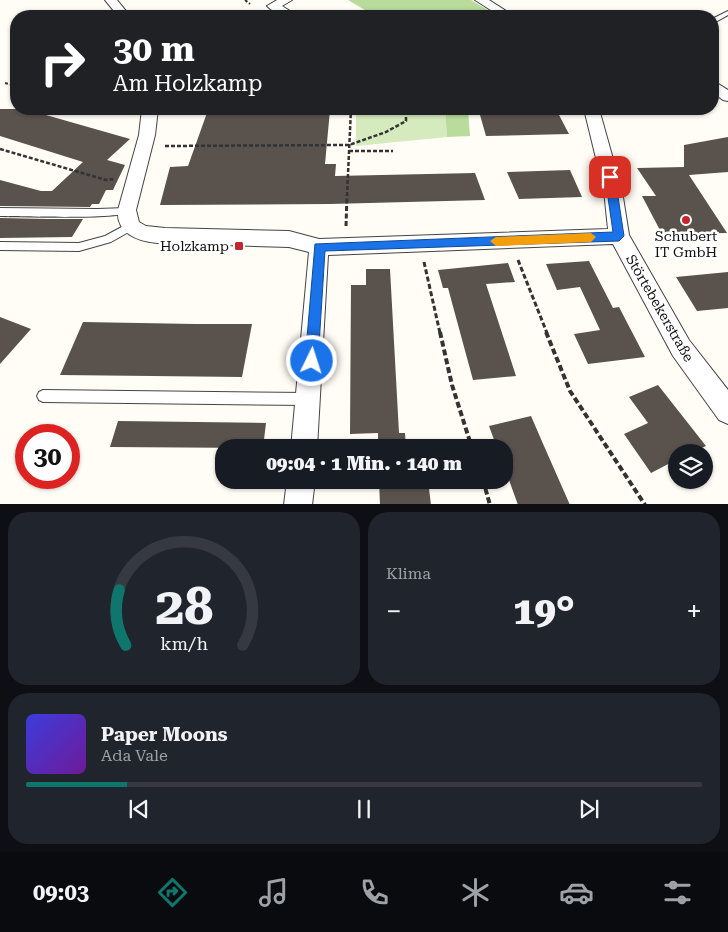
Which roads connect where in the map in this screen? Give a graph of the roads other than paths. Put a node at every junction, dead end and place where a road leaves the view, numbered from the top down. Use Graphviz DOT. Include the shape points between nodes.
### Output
graph roads {
  1 [pos="286,0"];
  2 [pos="481,0"];
  3 [pos="281,10"];
  4 [pos="498,10"];
  5 [pos="149,115"];
  6 [pos="594,115"];
  7 [pos="0,212"];
  8 [pos="129,219"];
  9 [pos="619,236"];
  10 [pos="0,246"];
  11 [pos="319,247"];
  12 [pos="43,396"];
  13 [pos="309,398"];
  14 [pos="728,411"];
  15 [pos="305,439"];
  16 [pos="300,489"];
  17 [pos="298,504"];
  1 -- 3 [label="street" via="273,6"];
  2 -- 4 [label="street"];
  5 -- 8 [label="street"];
  6 -- 9 [label="street, Störtebekerstraße" via="613,191"];
  7 -- 8 [label="lane" via="97,213"];
  8 -- 10 [label="lane" via="108,239 79,247"];
  8 -- 11 [label="street" via="138,231 165,236 288,239"];
  9 -- 11 [label="street"];
  9 -- 14 [label="street, Störtebekerstraße" via="681,348"];
  11 -- 13 [label="street"];
  12 -- 13 [label="lane"];
  13 -- 15 [label="street"];
  16 -- 17 [label="street"];
}
